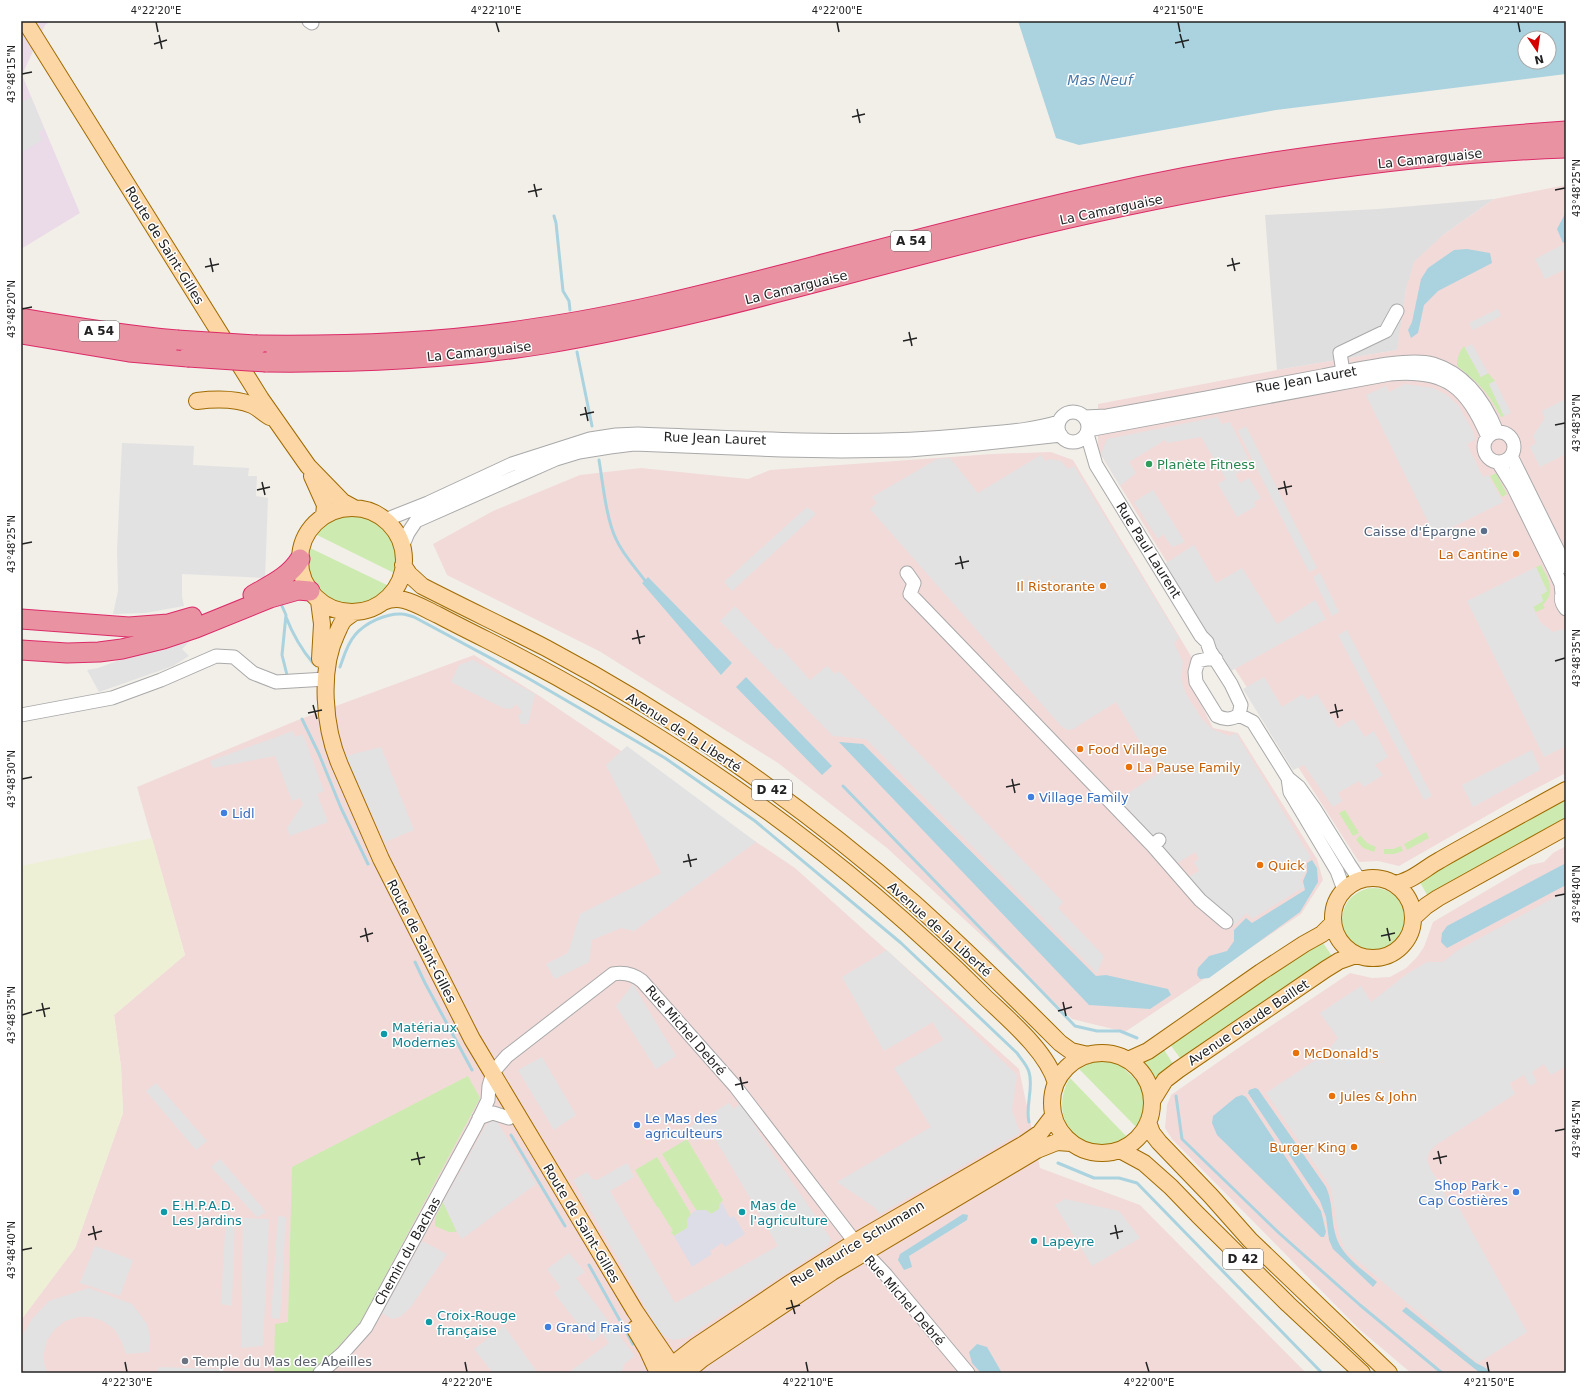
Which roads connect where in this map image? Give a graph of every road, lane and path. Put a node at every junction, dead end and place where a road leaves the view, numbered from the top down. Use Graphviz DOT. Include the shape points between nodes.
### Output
graph roads {
  1 [pos="25,21"];
  2 [pos="1566,131"];
  3 [pos="1566,148"];
  4 [pos="1397,311"];
  5 [pos="21,318"];
  6 [pos="21,334"];
  7 [pos="21,341"];
  8 [pos="128,352"];
  9 [pos="1343,372"];
  10 [pos="196,401"];
  11 [pos="1085,417"];
  12 [pos="276,421"];
  13 [pos="1059,422"];
  14 [pos="1087,432"];
  15 [pos="1061,435"];
  16 [pos="1492,435"];
  17 [pos="1074,442"];
  18 [pos="1511,456"];
  19 [pos="1498,462"];
  20 [pos="1096,465"];
  21 [pos="308,466"];
  22 [pos="354,508"];
  23 [pos="324,516"];
  24 [pos="385,520"];
  25 [pos="402,547"];
  26 [pos="300,559"];
  27 [pos="404,566"];
  28 [pos="1566,566"];
  29 [pos="907,573"];
  30 [pos="1564,591"];
  31 [pos="315,596"];
  32 [pos="383,602"];
  33 [pos="1566,609"];
  34 [pos="354,612"];
  35 [pos="21,619"];
  36 [pos="1201,636"];
  37 [pos="21,650"];
  38 [pos="1216,659"];
  39 [pos="1198,661"];
  40 [pos="322,679"];
  41 [pos="21,715"];
  42 [pos="1239,715"];
  43 [pos="1288,778"];
  44 [pos="1566,790"];
  45 [pos="1566,827"];
  46 [pos="1363,879"];
  47 [pos="1394,884"];
  48 [pos="1344,890"];
  49 [pos="1413,918"];
  50 [pos="1226,922"];
  51 [pos="1333,923"];
  52 [pos="1356,955"];
  53 [pos="1088,1055"];
  54 [pos="1128,1060"];
  55 [pos="491,1079"];
  56 [pos="1056,1083"];
  57 [pos="1152,1101"];
  58 [pos="1053,1116"];
  59 [pos="479,1118"];
  60 [pos="509,1118"];
  61 [pos="1148,1122"];
  62 [pos="1071,1143"];
  63 [pos="1120,1150"];
  64 [pos="860,1248"];
  65 [pos="666,1371"];
  66 [pos="320,1373"];
  67 [pos="685,1373"];
  68 [pos="968,1373"];
  69 [pos="1362,1373"];
  70 [pos="1389,1373"];
  1 -- 12 [label="main road, Route de Saint-Gilles"];
  2 -- 5 [label="highway, La Camarguaise / A 54, bridge" via="1395,145 1307,156 1174,179 1025,212 652,307 482,336 387,344 257,345 115,333"];
  3 -- 8 [label="highway, La Camarguaise / A 54, bridge" via="1399,161 1311,172 1183,194 1031,227 634,327 540,344 443,356 326,362 266,362"];
  4 -- 9 [label="street" via="1386,331 1340,353"];
  6 -- 8 [label="highway, La Camarguaise / A 54"];
  7 -- 8 [label="highway"];
  9 -- 11 [label="street, Rue Jean Lauret" via="1134,411"];
  9 -- 16 [label="street, Rue Jean Lauret" via="1403,362 1432,364 1442,368 1464,381 1478,397 1493,422"];
  10 -- 12 [label="main road" via="240,402 253,406"];
  11 -- 13 [label="street" via="1071,412"];
  11 -- 14 [label="street"];
  12 -- 21 [label="main road, Route de Saint-Gilles"];
  13 -- 15 [label="street"];
  13 -- 24 [label="street, Rue Jean Lauret" via="1001,432 897,440 818,442 616,435 590,439 512,464"];
  14 -- 16 [label="street, Rue Jean Lauret" via="1390,374 1415,373 1439,378 1459,390"];
  14 -- 17 [label="street" via="1082,440"];
  14 -- 20 [label="street, Rue Paul Laurent"];
  15 -- 17 [label="street"];
  15 -- 25 [label="street, Rue Jean Lauret" via="909,450 782,450 634,444 585,451 556,459 416,521"];
  16 -- 18 [label="street" via="1505,433 1512,439 1514,447"];
  16 -- 19 [label="street" via="1484,444 1485,452 1490,459"];
  17 -- 20 [label="street, Rue Paul Laurent"];
  18 -- 19 [label="street"];
  18 -- 28 [label="street"];
  19 -- 30 [label="street" via="1513,486"];
  20 -- 36 [label="street, Rue Paul Laurent"];
  21 -- 22 [label="main road, Route de Saint-Gilles" via="343,502"];
  21 -- 23 [label="main road, Route de Saint-Gilles" via="325,505"];
  22 -- 23 [label="main road" via="338,510"];
  22 -- 24 [label="main road" via="373,513"];
  23 -- 26 [label="main road" via="313,525 305,537"];
  24 -- 25 [label="main road" via="396,532"];
  25 -- 27 [label="main road"];
  26 -- 31 [label="main road" via="301,572"];
  26 -- 35 [label="highway" via="282,578 246,599 168,624 129,627"];
  27 -- 32 [label="main road" via="397,586"];
  27 -- 53 [label="main road, Avenue de la Liberté / D 42" via="422,586 598,677 725,756 773,790 913,902 1060,1043 1071,1051"];
  29 -- 50 [label="street" via="914,583 910,594 1156,843 1200,900"];
  30 -- 33 [label="street" via="1562,601"];
  31 -- 34 [label="main road" via="337,610"];
  31 -- 37 [label="highway" via="298,590 270,598 196,628 122,649 67,653"];
  31 -- 40 [label="main road, Route de Saint-Gilles" via="321,607"];
  32 -- 34 [label="main road" via="366,610"];
  32 -- 56 [label="main road, Avenue de la Liberté / D 42" via="398,599 420,606 541,668 685,753 776,816 864,886 962,973 1035,1048 1051,1070"];
  34 -- 40 [label="main road, Route de Saint-Gilles" via="344,620 332,642"];
  36 -- 38 [label="street, Rue Paul Laurent"];
  36 -- 39 [label="street"];
  38 -- 39 [label="street"];
  38 -- 42 [label="street, Rue Paul Laurent" via="1242,705"];
  39 -- 42 [label="street" via="1196,682 1217,716 1228,720"];
  40 -- 41 [label="street" via="276,682 253,674 234,657 216,656 112,698"];
  40 -- 55 [label="main road, Route de Saint-Gilles" via="320,714 334,767 379,870 453,1022"];
  42 -- 43 [label="street" via="1253,722"];
  43 -- 46 [label="street" via="1303,792 1348,864 1357,876"];
  43 -- 48 [label="street" via="1290,792 1337,871"];
  44 -- 47 [label="main road" via="1410,879"];
  45 -- 49 [label="main road" via="1438,898"];
  46 -- 47 [label="main road" via="1380,879"];
  46 -- 48 [label="main road"];
  47 -- 49 [label="main road" via="1408,898"];
  48 -- 51 [label="main road" via="1333,910"];
  49 -- 52 [label="main road" via="1409,937 1395,952 1375,959"];
  51 -- 52 [label="main road" via="1338,940"];
  51 -- 54 [label="main road" via="1322,934 1261,972 1148,1051"];
  52 -- 57 [label="main road, Avenue Claude Baillet" via="1326,969 1214,1044 1164,1080"];
  53 -- 54 [label="main road" via="1105,1053"];
  53 -- 56 [label="main road" via="1069,1065"];
  54 -- 57 [label="main road" via="1143,1074"];
  55 -- 59 [label="street, Chemin du Bachas" via="488,1100"];
  55 -- 60 [label="main road, Route de Saint-Gilles"];
  55 -- 64 [label="street, Rue Michel Debré" via="503,1059 613,974 635,975 735,1086"];
  55 -- 65 [label="main road, Route de Saint-Gilles" via="635,1311"];
  56 -- 58 [label="main road" via="1052,1097"];
  57 -- 61 [label="main road"];
  58 -- 62 [label="main road" via="1060,1132"];
  58 -- 64 [label="main road, Rue Maurice Schumann" via="1040,1133 1024,1144"];
  59 -- 60 [label="street" via="493,1113"];
  59 -- 66 [label="street, Chemin du Bachas" via="366,1327 342,1354"];
  60 -- 65 [label="main road, Route de Saint-Gilles" via="647,1349"];
  61 -- 63 [label="main road" via="1136,1141"];
  61 -- 70 [label="main road, D 42" via="1159,1142 1250,1240"];
  62 -- 63 [label="main road" via="1080,1149 1095,1153"];
  62 -- 64 [label="main road, Rue Maurice Schumann" via="1057,1142 1037,1150"];
  63 -- 69 [label="main road, D 42" via="1144,1163 1172,1187 1294,1310"];
  64 -- 65 [label="main road, Rue Maurice Schumann" via="792,1282"];
  64 -- 67 [label="main road, Rue Maurice Schumann" via="832,1272"];
  64 -- 68 [label="street, Rue Michel Debré" via="886,1275"];
}
